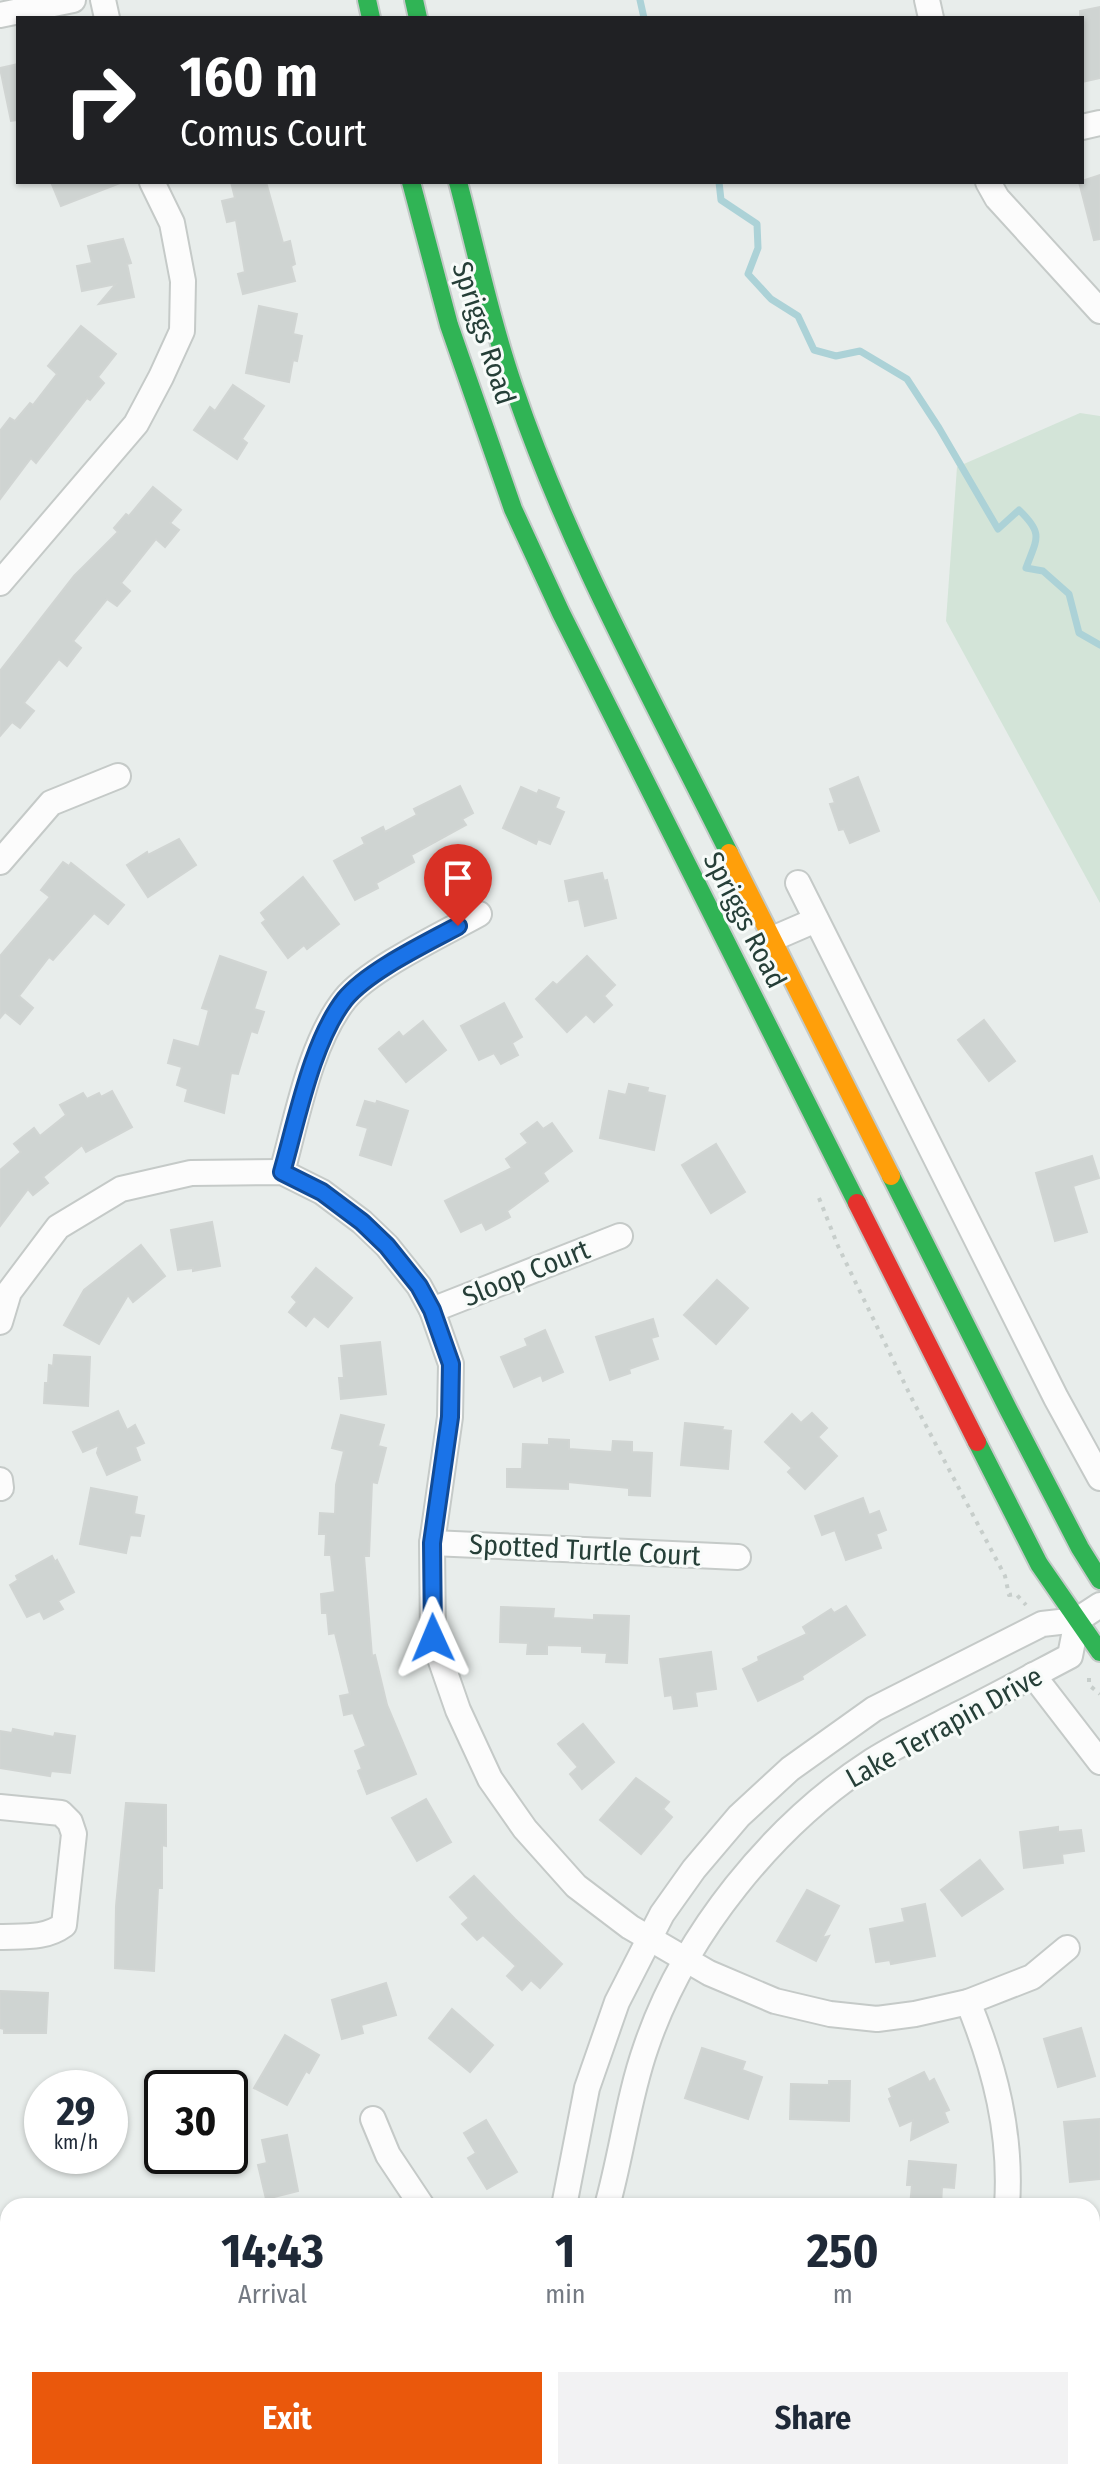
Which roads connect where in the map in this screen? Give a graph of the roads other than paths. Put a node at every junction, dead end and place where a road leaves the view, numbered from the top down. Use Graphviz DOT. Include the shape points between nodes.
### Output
graph roads {
  1 [pos="73,0"];
  2 [pos="0,15"];
  3 [pos="153,184"];
  4 [pos="412,184"];
  5 [pos="459,184"];
  6 [pos="989,184"];
  7 [pos="1100,311"];
  8 [pos="0,583"];
  9 [pos="118,776"];
  10 [pos="0,862"];
  11 [pos="798,883"];
  12 [pos="479,914"];
  13 [pos="816,920"];
  14 [pos="772,939"];
  15 [pos="282,1172"];
  16 [pos="620,1236"];
  17 [pos="432,1310"];
  18 [pos="0,1322"];
  19 [pos="1100,1478"];
  20 [pos="432,1543"];
  21 [pos="738,1557"];
  22 [pos="1100,1580"];
  23 [pos="1100,1605"];
  24 [pos="1077,1620"];
  25 [pos="1100,1652"];
  26 [pos="1033,1675"];
  27 [pos="1100,1762"];
  28 [pos="0,1807"];
  29 [pos="0,1937"];
  30 [pos="649,1938"];
  31 [pos="1067,1948"];
  32 [pos="686,1961"];
  33 [pos="968,2002"];
  34 [pos="373,2119"];
  35 [pos="417,2198"];
  36 [pos="566,2198"];
  37 [pos="609,2198"];
  38 [pos="1008,2198"];
  1 -- 2 [label="street"];
  3 -- 8 [label="street" via="172,223 183,281 182,331 136,424"];
  4 -- 24 [label="main road, Spriggs Road" via="449,325 513,509 561,613 1006,1500 1039,1564"];
  5 -- 14 [label="main road, Spriggs Road" via="513,386 551,486"];
  6 -- 7 [label="street"];
  9 -- 10 [label="street" via="51,803"];
  11 -- 13 [label="street"];
  12 -- 15 [label="street" via="375,974 345,999 322,1039"];
  13 -- 14 [label="street"];
  13 -- 19 [label="street"];
  14 -- 22 [label="main road, Spriggs Road" via="1008,1409"];
  15 -- 17 [label="street" via="322,1192 362,1222 419,1286"];
  15 -- 18 [label="street" via="191,1173 121,1189 58,1227 9,1292"];
  16 -- 17 [label="street, Sloop Court"];
  17 -- 20 [label="street" via="451,1364 450,1417"];
  20 -- 21 [label="street, Spotted Turtle Court"];
  20 -- 30 [label="street" via="433,1638 490,1779 525,1829 576,1886"];
  23 -- 24 [label="street, Lake Terrapin Drive"];
  24 -- 25 [label="main road, Spriggs Road"];
  24 -- 26 [label="street, Lake Terrapin Drive" via="1070,1656"];
  24 -- 30 [label="street, Lake Terrapin Drive" via="1042,1624 894,1698 828,1740 739,1816 694,1869"];
  26 -- 27 [label="street"];
  26 -- 32 [label="street, Lake Terrapin Drive" via="889,1750 831,1791 778,1838 718,1910"];
  28 -- 29 [label="street" via="61,1813 74,1834 64,1925 42,1936"];
  30 -- 32 [label="street"];
  30 -- 36 [label="street, Lake Terrapin Drive" via="596,2057"];
  31 -- 33 [label="street" via="1032,1977"];
  32 -- 33 [label="street" via="775,2001 830,2014 877,2019"];
  32 -- 37 [label="street, Lake Terrapin Drive" via="646,2044"];
  33 -- 38 [label="street" via="999,2092 1006,2129"];
  34 -- 35 [label="street" via="388,2155"];
}
